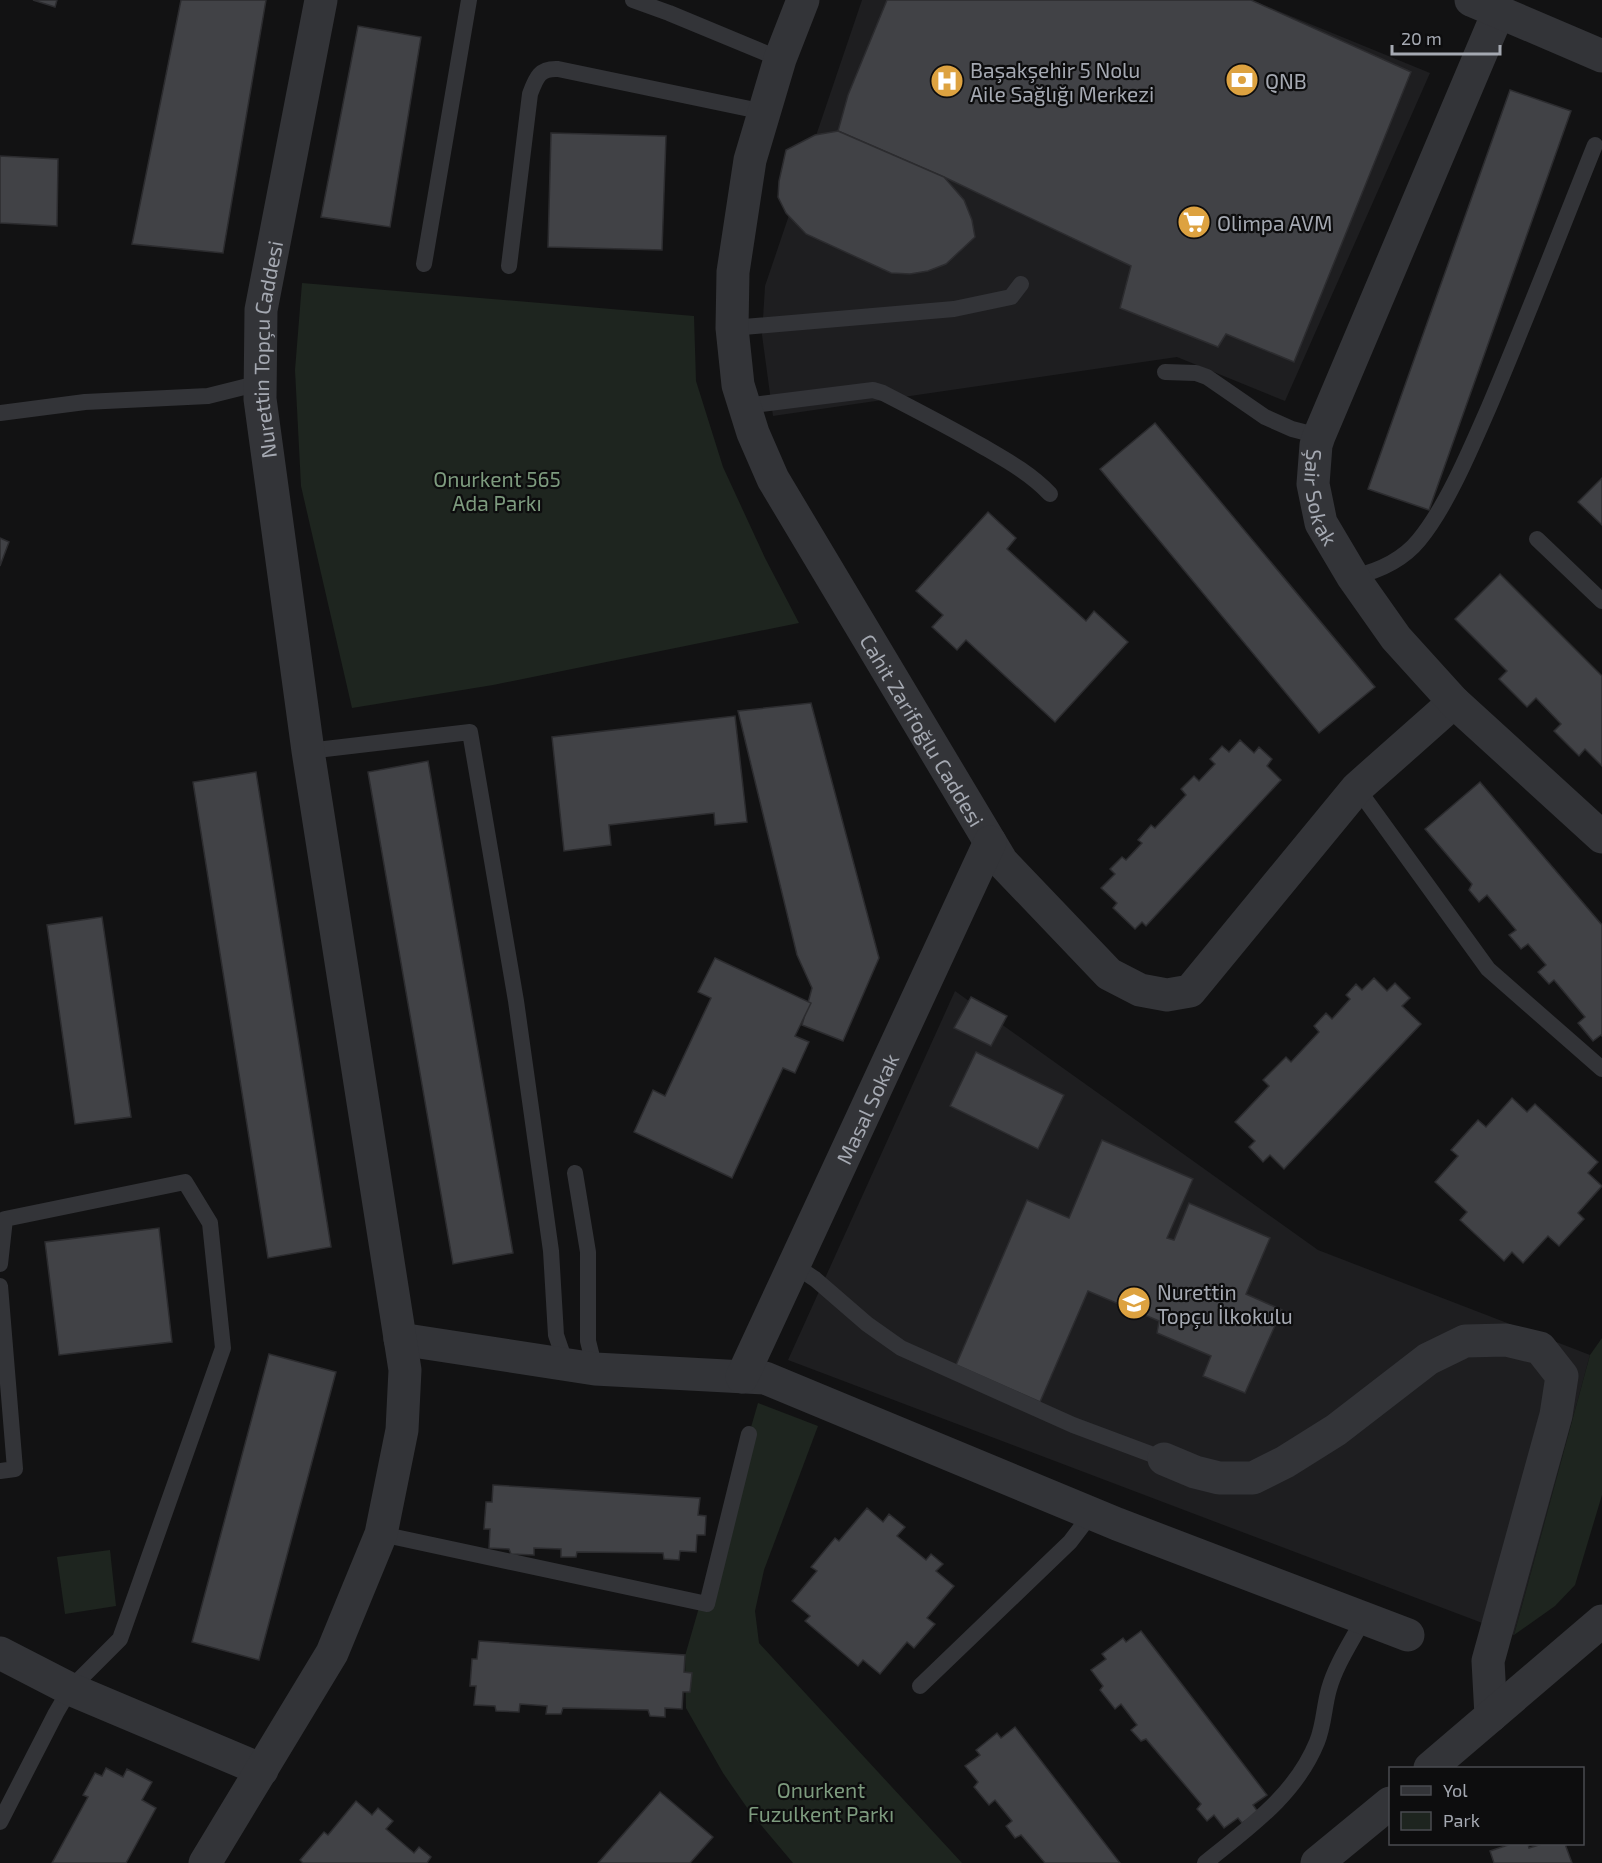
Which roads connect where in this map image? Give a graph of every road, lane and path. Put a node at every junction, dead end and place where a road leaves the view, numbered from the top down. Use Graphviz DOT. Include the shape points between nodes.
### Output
graph roads {
  1 [pos="321,0"];
  2 [pos="633,0"];
  3 [pos="803,0"];
  4 [pos="464,2"];
  5 [pos="1484,6"];
  6 [pos="1602,56"];
  7 [pos="780,59"];
  8 [pos="764,112"];
  9 [pos="1595,145"];
  10 [pos="424,264"];
  11 [pos="509,266"];
  12 [pos="1021,284"];
  13 [pos="732,328"];
  14 [pos="1165,372"];
  15 [pos="260,383"];
  16 [pos="745,406"];
  17 [pos="0,413"];
  18 [pos="1319,436"];
  19 [pos="1050,494"];
  20 [pos="1537,539"];
  21 [pos="1353,577"];
  22 [pos="1602,601"];
  23 [pos="1454,702"];
  24 [pos="308,751"];
  25 [pos="1357,788"];
  26 [pos="1602,837"];
  27 [pos="990,842"];
  28 [pos="1602,1070"];
  29 [pos="575,1173"];
  30 [pos="0,1264"];
  31 [pos="794,1265"];
  32 [pos="0,1286"];
  33 [pos="400,1339"];
  34 [pos="580,1366"];
  35 [pos="742,1377"];
  36 [pos="749,1434"];
  37 [pos="1164,1459"];
  38 [pos="0,1471"];
  39 [pos="1092,1514"];
  40 [pos="381,1534"];
  41 [pos="1364,1618"];
  42 [pos="1602,1621"];
  43 [pos="1408,1635"];
  44 [pos="0,1653"];
  45 [pos="920,1686"];
  46 [pos="70,1689"];
  47 [pos="1491,1716"];
  48 [pos="1431,1767"];
  49 [pos="262,1770"];
  50 [pos="1389,1804"];
  51 [pos="0,1822"];
  52 [pos="205,1863"];
  53 [pos="1205,1863"];
  54 [pos="1317,1863"];
  1 -- 15 [label="street, Nurettin Topçu Caddesi" via="261,310"];
  2 -- 7 [label="lane"];
  3 -- 7 [label="street, Cahit Zarifoğlu Caddesi"];
  4 -- 10 [label="lane"];
  5 -- 6 [label="street"];
  5 -- 18 [label="street, Şair Sokak"];
  7 -- 8 [label="street, Cahit Zarifoğlu Caddesi"];
  8 -- 11 [label="lane" via="558,69 543,71 537,75 530,94"];
  8 -- 13 [label="street, Cahit Zarifoğlu Caddesi" via="750,160 733,272"];
  9 -- 21 [label="lane" via="1504,371 1441,507 1418,541 1403,555 1375,572"];
  12 -- 13 [label="lane" via="1011,297 954,309"];
  13 -- 16 [label="street, Cahit Zarifoğlu Caddesi" via="738,385"];
  14 -- 18 [label="lane" via="1207,377 1265,417"];
  15 -- 17 [label="lane" via="208,396 85,402"];
  15 -- 24 [label="street, Nurettin Topçu Caddesi"];
  16 -- 19 [label="lane" via="873,390 1007,461"];
  16 -- 27 [label="street, Cahit Zarifoğlu Caddesi" via="773,479"];
  18 -- 21 [label="street, Şair Sokak" via="1313,484 1322,523"];
  20 -- 22 [label="lane"];
  21 -- 23 [label="street, Şair Sokak" via="1396,638"];
  23 -- 25 [label="street, Cahit Zarifoğlu Caddesi"];
  23 -- 26 [label="street, Şair Sokak"];
  24 -- 33 [label="street, Nurettin Topçu Caddesi"];
  24 -- 34 [label="lane" via="470,732 517,1012 551,1251 556,1335"];
  25 -- 27 [label="street, Cahit Zarifoğlu Caddesi" via="1190,991 1167,995 1140,990 1109,974 1002,862"];
  25 -- 28 [label="lane" via="1488,969"];
  27 -- 31 [label="street, Masal Sokak"];
  29 -- 34 [label="lane" via="588,1252 588,1341"];
  30 -- 46 [label="lane" via="5,1219 185,1182 210,1223 224,1348 120,1639"];
  31 -- 35 [label="street, Masal Sokak"];
  31 -- 37 [label="lane" via="901,1348 1073,1425"];
  32 -- 38 [label="lane" via="15,1469"];
  33 -- 34 [label="street"];
  33 -- 40 [label="street, Nurettin Topçu Caddesi" via="405,1370 402,1430"];
  34 -- 35 [label="street"];
  35 -- 39 [label="street" via="765,1378"];
  36 -- 40 [label="lane" via="708,1604"];
  37 -- 47 [label="street" via="1219,1478 1253,1478 1336,1430 1428,1359 1465,1341 1506,1340 1540,1348 1562,1376 1556,1415 1488,1660"];
  39 -- 41 [label="street"];
  39 -- 45 [label="lane" via="1070,1542"];
  40 -- 49 [label="street, Nurettin Topçu Caddesi" via="332,1653"];
  41 -- 43 [label="street"];
  41 -- 53 [label="lane" via="1337,1668 1317,1743 1300,1773 1265,1815"];
  42 -- 47 [label="street"];
  44 -- 46 [label="street"];
  46 -- 49 [label="street"];
  46 -- 51 [label="lane"];
  47 -- 48 [label="street"];
  49 -- 52 [label="street, Nurettin Topçu Caddesi"];
  50 -- 54 [label="street"];
}
